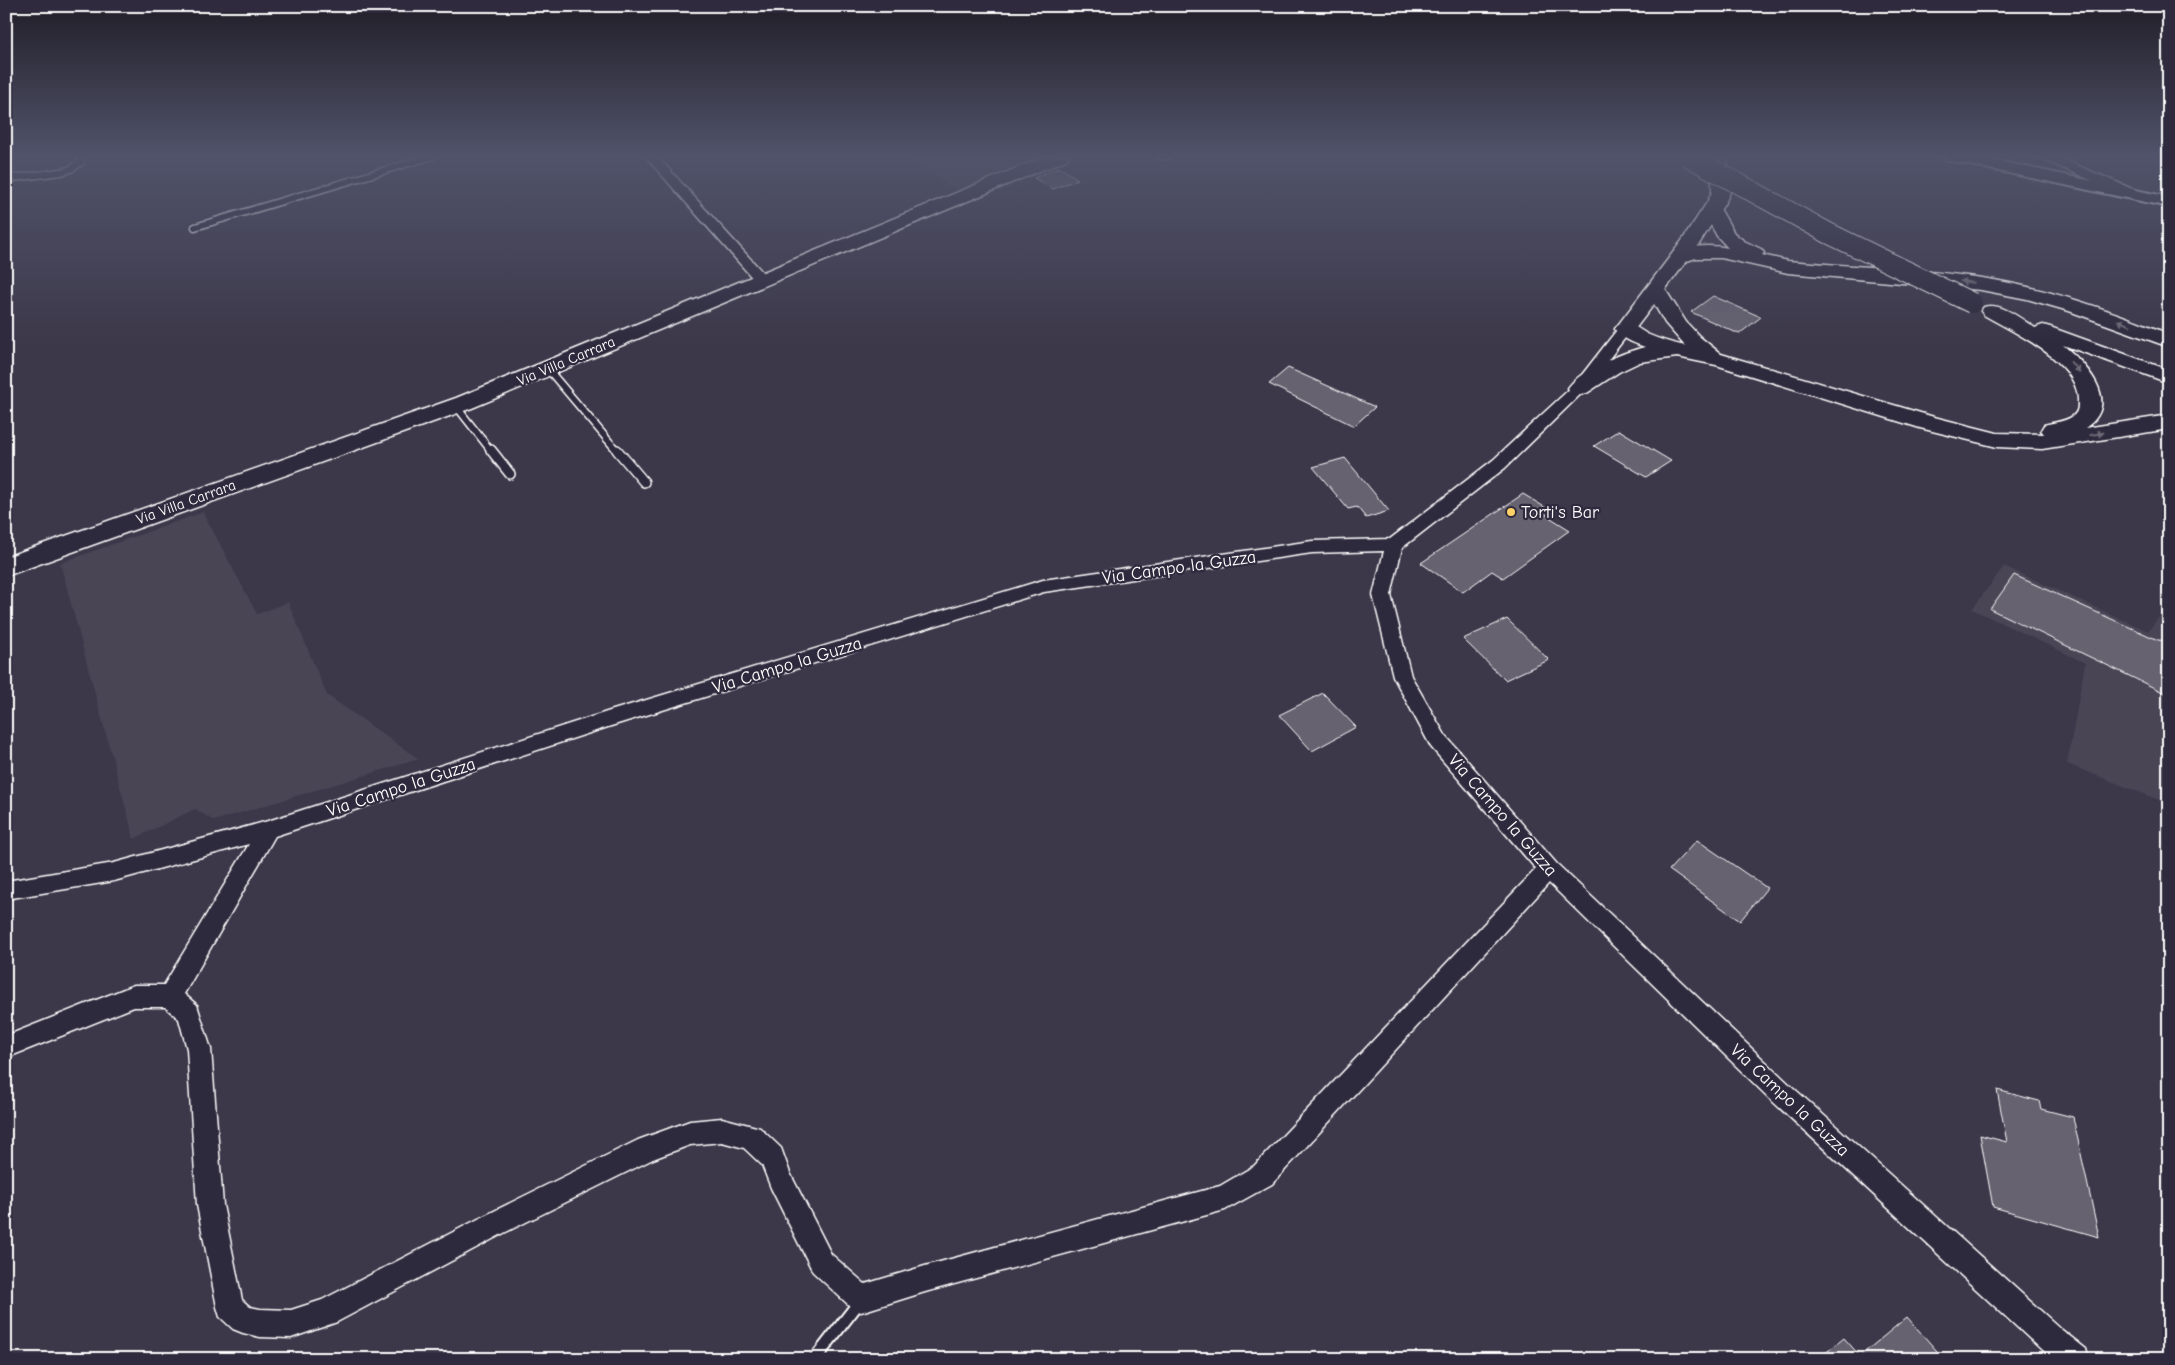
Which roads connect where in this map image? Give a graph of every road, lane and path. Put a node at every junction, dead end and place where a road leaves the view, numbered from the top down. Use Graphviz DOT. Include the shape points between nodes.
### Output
graph roads {
  1 [pos="219,220"];
  2 [pos="708,220"];
  3 [pos="906,220"];
  4 [pos="1706,220"];
  5 [pos="1717,220"];
  6 [pos="1803,220"];
  7 [pos="195,227"];
  8 [pos="1681,257"];
  9 [pos="1812,268"];
  10 [pos="761,280"];
  11 [pos="1656,290"];
  12 [pos="1981,307"];
  13 [pos="1625,328"];
  14 [pos="2169,341"];
  15 [pos="1693,351"];
  16 [pos="547,368"];
  17 [pos="2169,377"];
  18 [pos="1579,388"];
  19 [pos="456,406"];
  20 [pos="2169,422"];
  21 [pos="1928,424"];
  22 [pos="510,474"];
  23 [pos="644,482"];
  24 [pos="64,545"];
  25 [pos="1394,545"];
  26 [pos="6,556"];
  27 [pos="6,567"];
  28 [pos="268,830"];
  29 [pos="1549,869"];
  30 [pos="6,890"];
  31 [pos="170,996"];
  32 [pos="6,1047"];
  33 [pos="861,1299"];
  34 [pos="815,1359"];
  35 [pos="2076,1359"];
  1 -- 7 [label="lane"];
  2 -- 10 [label="street"];
  3 -- 10 [label="main road, Via Villa Carrara"];
  4 -- 8 [label="main road"];
  5 -- 9 [label="main road" via="1724,235 1738,246 1775,260"];
  6 -- 12 [label="main road, bridge"];
  8 -- 9 [label="main road" via="1708,251 1778,265"];
  8 -- 11 [label="main road"];
  14 -- 9 [label="main road, one-way" via="2098,314 2019,291 1981,284"];
  10 -- 16 [label="main road, Via Villa Carrara"];
  11 -- 13 [label="main road"];
  11 -- 15 [label="main road"];
  12 -- 17 [label="main road"];
  12 -- 21 [label="main road, one-way" via="2052,347 2076,369 2092,399 2085,417 2063,428 2038,432"];
  13 -- 15 [label="main road" via="1645,340"];
  13 -- 18 [label="street"];
  15 -- 18 [label="main road" via="1633,356 1617,362"];
  15 -- 21 [label="main road"];
  16 -- 19 [label="main road, Via Villa Carrara"];
  16 -- 23 [label="lane"];
  18 -- 25 [label="street" via="1500,464"];
  19 -- 22 [label="lane"];
  19 -- 24 [label="main road, Via Villa Carrara"];
  21 -- 20 [label="main road, one-way" via="1997,440 2042,442"];
  24 -- 26 [label="main road, Via Villa Carrara"];
  24 -- 27 [label="main road, Via Villa Carrara"];
  25 -- 28 [label="street, Via Campo la Guzza" via="1312,547 1043,586 610,719"];
  25 -- 29 [label="street, Via Campo la Guzza" via="1382,595 1402,676 1438,741"];
  28 -- 30 [label="street, Via Campo la Guzza" via="114,872"];
  28 -- 31 [label="street"];
  29 -- 33 [label="street" via="1262,1175 1225,1197"];
  29 -- 35 [label="street, Via Campo la Guzza" via="1778,1091"];
  31 -- 32 [label="street" via="134,996"];
  31 -- 33 [label="street" via="189,1013 199,1049 210,1205 230,1307 243,1319 291,1324 327,1312 647,1149 690,1133 722,1130 751,1136 772,1156 822,1263"];
  33 -- 34 [label="lane"];
}
